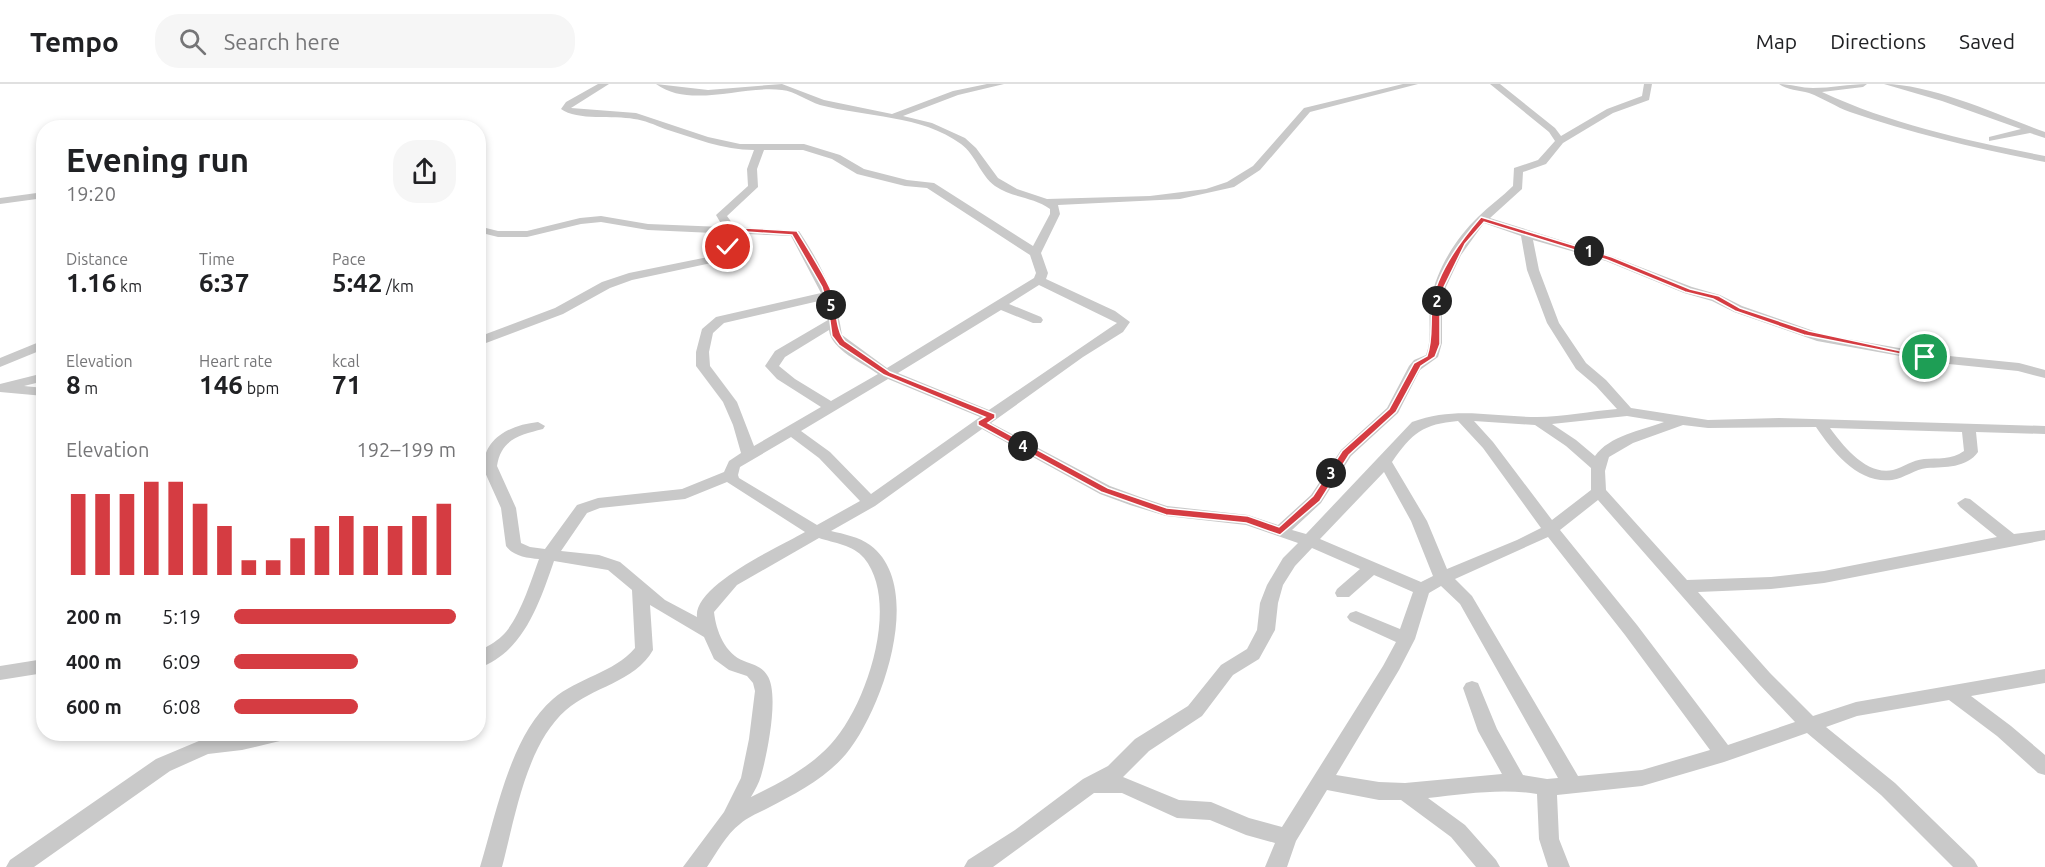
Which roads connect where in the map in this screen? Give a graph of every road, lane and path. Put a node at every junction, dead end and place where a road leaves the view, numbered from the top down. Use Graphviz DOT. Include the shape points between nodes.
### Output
graph roads {
  1 [pos="605,84"];
  2 [pos="660,84"];
  3 [pos="999,84"];
  4 [pos="1414,84"];
  5 [pos="1494,84"];
  6 [pos="1648,84"];
  7 [pos="1783,84"];
  8 [pos="1863,84"];
  9 [pos="1888,84"];
  10 [pos="1812,91"];
  11 [pos="892,117"];
  12 [pos="2031,130"];
  13 [pos="2045,135"];
  14 [pos="1992,139"];
  15 [pos="1560,141"];
  16 [pos="760,148"];
  17 [pos="2045,159"];
  18 [pos="36,196"];
  19 [pos="17,198"];
  20 [pos="0,201"];
  21 [pos="1043,202"];
  22 [pos="0,213"];
  23 [pos="1483,219"];
  24 [pos="731,230"];
  25 [pos="745,230"];
  26 [pos="486,231"];
  27 [pos="1526,234"];
  28 [pos="1035,253"];
  29 [pos="1039,280"];
  30 [pos="827,295"];
  31 [pos="1000,305"];
  32 [pos="1037,320"];
  33 [pos="835,321"];
  34 [pos="486,339"];
  35 [pos="36,347"];
  36 [pos="0,363"];
  37 [pos="887,374"];
  38 [pos="2045,374"];
  39 [pos="36,379"];
  40 [pos="0,388"];
  41 [pos="36,391"];
  42 [pos="831,407"];
  43 [pos="1627,412"];
  44 [pos="1461,416"];
  45 [pos="986,420"];
  46 [pos="1538,421"];
  47 [pos="1680,421"];
  48 [pos="1821,425"];
  49 [pos="538,426"];
  50 [pos="1969,429"];
  51 [pos="2045,430"];
  52 [pos="793,432"];
  53 [pos="749,456"];
  54 [pos="1385,462"];
  55 [pos="1598,467"];
  56 [pos="730,475"];
  57 [pos="1599,491"];
  58 [pos="870,501"];
  59 [pos="1965,503"];
  60 [pos="1550,528"];
  61 [pos="1280,531"];
  62 [pos="818,532"];
  63 [pos="2045,535"];
  64 [pos="2010,540"];
  65 [pos="1309,541"];
  66 [pos="548,556"];
  67 [pos="1372,568"];
  68 [pos="1443,577"];
  69 [pos="1682,586"];
  70 [pos="1422,589"];
  71 [pos="640,590"];
  72 [pos="1344,593"];
  73 [pos="1356,617"];
  74 [pos="711,633"];
  75 [pos="1406,639"];
  76 [pos="486,656"];
  77 [pos="36,667"];
  78 [pos="0,673"];
  79 [pos="2045,676"];
  80 [pos="1472,688"];
  81 [pos="1950,691"];
  82 [pos="1809,724"];
  83 [pos="245,741"];
  84 [pos="1724,754"];
  85 [pos="2045,767"];
  86 [pos="1323,781"];
  87 [pos="1517,782"];
  88 [pos="1090,785"];
  89 [pos="1573,785"];
  90 [pos="1547,787"];
  91 [pos="1405,792"];
  92 [pos="731,818"];
  93 [pos="1287,837"];
  94 [pos="17,867"];
  95 [pos="491,867"];
  96 [pos="694,867"];
  97 [pos="975,867"];
  98 [pos="1276,867"];
  99 [pos="1489,867"];
  100 [pos="1559,867"];
  101 [pos="1967,867"];
  1 -- 16 [label="street" via="566,109 636,116 705,139"];
  2 -- 11 [label="street" via="702,94 781,87 818,101"];
  3 -- 11 [label="street" via="956,93"];
  4 -- 21 [label="street" via="1307,110 1249,175 1224,187 1161,197"];
  5 -- 15 [label="street" via="1552,130"];
  6 -- 15 [label="street" via="1646,98 1610,111"];
  7 -- 10 [label="street"];
  8 -- 10 [label="street"];
  9 -- 12 [label="street" via="1945,99"];
  10 -- 17 [label="street" via="1851,109 1913,129"];
  11 -- 21 [label="street" via="962,141 1001,185"];
  12 -- 13 [label="street"];
  12 -- 14 [label="street"];
  15 -- 23 [label="street" via="1542,162 1518,171 1518,187"];
  16 -- 24 [label="street" via="752,169 753,187 721,214"];
  16 -- 28 [label="street" via="804,147 836,157 861,172 935,187"];
  18 -- 19 [label="street"];
  19 -- 20 [label="street"];
  19 -- 22 [label="street"];
  21 -- 28 [label="street" via="1056,211"];
  23 -- 27 [label="street"];
  23 -- 61 [label="street" via="1462,244 1439,289 1436,344 1431,357 1417,364 1393,410 1346,453 1316,499"];
  24 -- 25 [label="street"];
  24 -- 26 [label="street" via="648,227 601,219 527,234"];
  25 -- 30 [label="street" via="789,231 798,235"];
  25 -- 34 [label="street" via="712,260 606,285 559,311"];
  27 -- 38 [label="street" via="1610,259 1822,338 1939,359 2022,367"];
  27 -- 43 [label="street" via="1533,270 1553,323 1581,366"];
  28 -- 29 [label="street" via="1042,273"];
  29 -- 31 [label="street"];
  29 -- 45 [label="street" via="1118,316 1124,323"];
  30 -- 33 [label="street"];
  30 -- 53 [label="street" via="720,320 708,329 702,351 704,368 726,394 744,432"];
  31 -- 32 [label="street"];
  31 -- 37 [label="street"];
  33 -- 37 [label="street" via="837,338"];
  33 -- 42 [label="street" via="780,354 772,366 786,380"];
  35 -- 36 [label="street"];
  37 -- 42 [label="street"];
  37 -- 45 [label="street"];
  39 -- 40 [label="street"];
  40 -- 41 [label="street"];
  42 -- 52 [label="street"];
  43 -- 46 [label="street"];
  43 -- 47 [label="street"];
  44 -- 46 [label="street"];
  44 -- 54 [label="street" via="1417,425"];
  44 -- 60 [label="street" via="1488,445"];
  45 -- 58 [label="street"];
  45 -- 61 [label="street" via="1105,490 1166,512 1248,520"];
  46 -- 55 [label="street"];
  47 -- 48 [label="street"];
  47 -- 55 [label="street" via="1619,445 1605,453"];
  48 -- 50 [label="street"];
  48 -- 50 [label="street" via="1844,454 1870,471 1885,475 1920,464 1961,459 1971,452"];
  49 -- 66 [label="street" via="510,433 500,440 490,470 510,513 514,546"];
  50 -- 51 [label="street"];
  52 -- 53 [label="street"];
  52 -- 58 [label="street" via="834,462"];
  53 -- 56 [label="street" via="734,464"];
  54 -- 65 [label="street"];
  54 -- 68 [label="street" via="1419,521"];
  55 -- 57 [label="street"];
  56 -- 62 [label="street"];
  56 -- 66 [label="street" via="685,494 586,506"];
  57 -- 60 [label="street"];
  57 -- 69 [label="street"];
  58 -- 62 [label="street"];
  59 -- 64 [label="street"];
  60 -- 68 [label="street" via="1525,543"];
  60 -- 84 [label="street"];
  61 -- 65 [label="street"];
  62 -- 74 [label="street" via="731,581 717,594 705,612"];
  62 -- 92 [label="street" via="853,542 870,554 880,571 889,615 882,663 852,731 839,749 792,785"];
  63 -- 64 [label="street"];
  64 -- 69 [label="street" via="1821,577"];
  65 -- 67 [label="street"];
  65 -- 88 [label="street" via="1275,585 1266,630 1253,654 1227,670 1194,711 1142,745 1115,772"];
  66 -- 71 [label="street" via="607,563 628,576"];
  66 -- 76 [label="street" via="517,628 509,640"];
  67 -- 70 [label="street"];
  67 -- 72 [label="street"];
  68 -- 70 [label="street"];
  68 -- 89 [label="street" via="1466,600"];
  69 -- 82 [label="street"];
  70 -- 75 [label="street"];
  71 -- 74 [label="street"];
  71 -- 95 [label="street" via="644,650 634,662 561,703 539,726"];
  73 -- 75 [label="street"];
  74 -- 92 [label="street" via="720,654 753,671 764,691 751,778"];
  75 -- 86 [label="street"];
  77 -- 78 [label="street"];
  79 -- 81 [label="street"];
  80 -- 87 [label="street" via="1488,731"];
  81 -- 82 [label="street" via="1856,709"];
  81 -- 85 [label="street" via="2004,730"];
  82 -- 84 [label="street"];
  82 -- 101 [label="street" via="1888,789"];
  83 -- 94 [label="street" via="206,746 163,765"];
  84 -- 89 [label="street" via="1642,778"];
  86 -- 91 [label="street"];
  86 -- 93 [label="street"];
  87 -- 90 [label="street"];
  87 -- 91 [label="street"];
  88 -- 93 [label="street" via="1124,785 1177,810 1211,811"];
  88 -- 97 [label="street"];
  89 -- 90 [label="street"];
  90 -- 100 [label="street" via="1549,839"];
  91 -- 99 [label="street" via="1458,831"];
  92 -- 96 [label="street"];
  93 -- 98 [label="street"];
}
